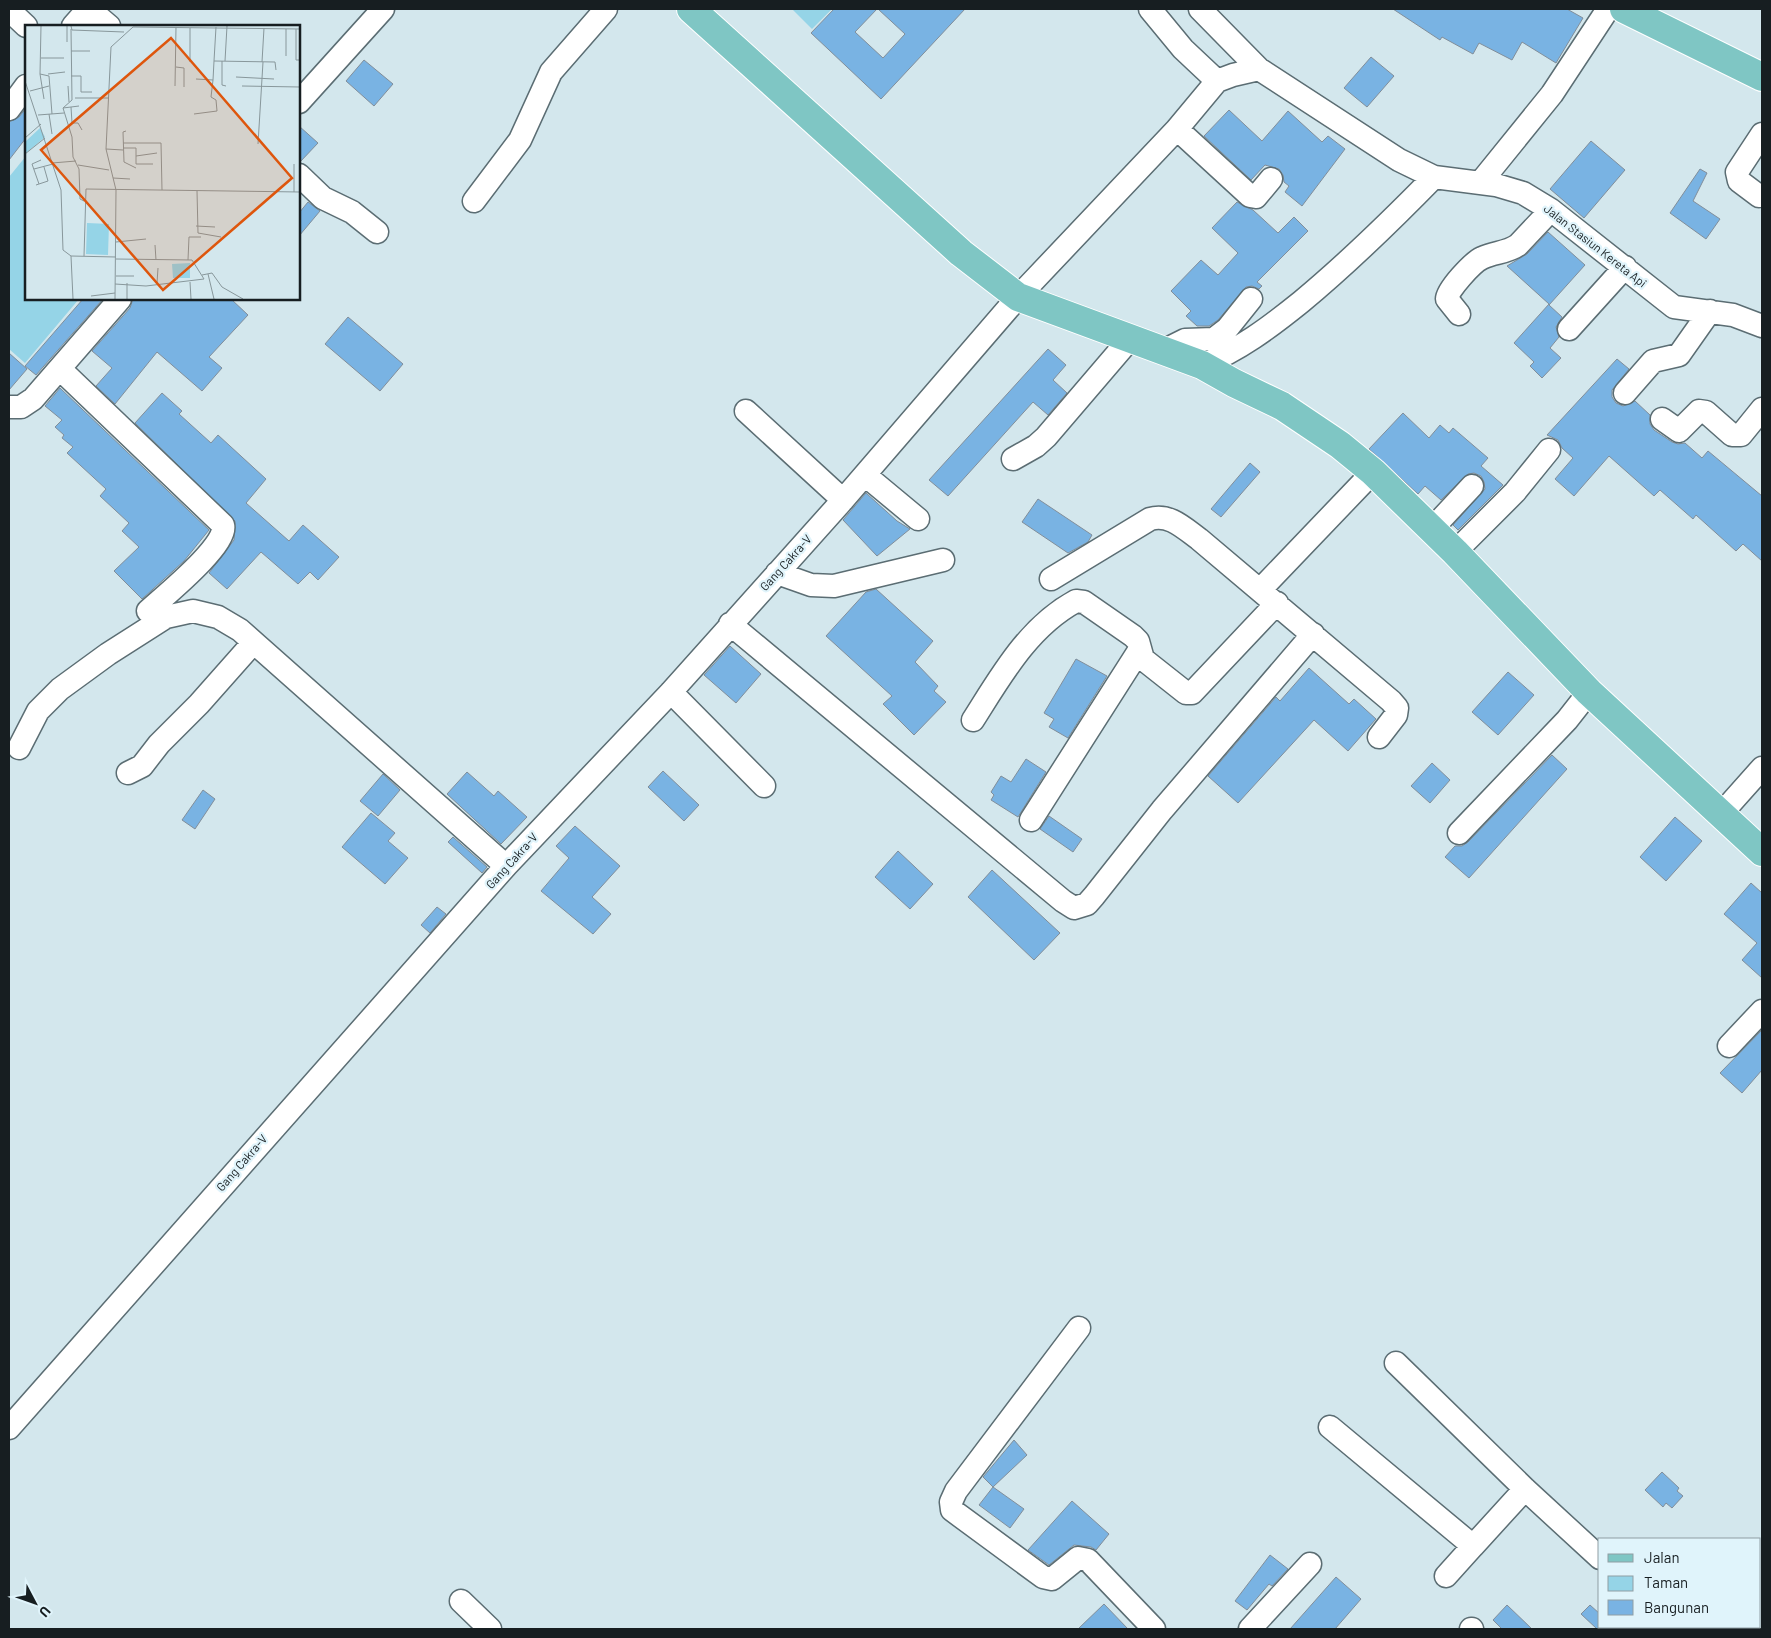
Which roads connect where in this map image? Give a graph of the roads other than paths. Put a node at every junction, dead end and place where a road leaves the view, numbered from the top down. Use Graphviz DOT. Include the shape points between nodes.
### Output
graph roads {
  1 [pos="89,9"];
  2 [pos="383,9"];
  3 [pos="606,9"];
  4 [pos="691,9"];
  5 [pos="1150,9"];
  6 [pos="1200,9"];
  7 [pos="1608,9"];
  8 [pos="1624,9"];
  9 [pos="9,10"];
  10 [pos="25,25"];
  11 [pos="74,25"];
  12 [pos="108,25"];
  13 [pos="1258,69"];
  14 [pos="1762,78"];
  15 [pos="1217,81"];
  16 [pos="25,87"];
  17 [pos="300,101"];
  18 [pos="9,109"];
  19 [pos="1177,129"];
  20 [pos="1762,134"];
  21 [pos="300,176"];
  22 [pos="1434,177"];
  23 [pos="1271,179"];
  24 [pos="1480,183"];
  25 [pos="1759,196"];
  26 [pos="474,201"];
  27 [pos="1551,210"];
  28 [pos="377,232"];
  29 [pos="1625,267"];
  30 [pos="1018,297"];
  31 [pos="1251,299"];
  32 [pos="119,300"];
  33 [pos="1710,311"];
  34 [pos="1459,314"];
  35 [pos="1762,326"];
  36 [pos="1569,329"];
  37 [pos="1129,340"];
  38 [pos="1165,350"];
  39 [pos="1202,365"];
  40 [pos="60,370"];
  41 [pos="1625,393"];
  42 [pos="9,408"];
  43 [pos="1762,409"];
  44 [pos="746,411"];
  45 [pos="1662,420"];
  46 [pos="1549,450"];
  47 [pos="1013,459"];
  48 [pos="1373,472"];
  49 [pos="865,475"];
  50 [pos="1472,486"];
  51 [pos="843,500"];
  52 [pos="918,519"];
  53 [pos="1431,530"];
  54 [pos="1456,552"];
  55 [pos="943,560"];
  56 [pos="777,573"];
  57 [pos="1051,579"];
  58 [pos="1269,596"];
  59 [pos="148,611"];
  60 [pos="730,624"];
  61 [pos="1313,634"];
  62 [pos="253,643"];
  63 [pos="1140,650"];
  64 [pos="671,692"];
  65 [pos="1589,692"];
  66 [pos="973,720"];
  67 [pos="1379,737"];
  68 [pos="19,748"];
  69 [pos="1762,768"];
  70 [pos="128,773"];
  71 [pos="764,786"];
  72 [pos="1721,814"];
  73 [pos="1031,820"];
  74 [pos="1459,833"];
  75 [pos="1762,852"];
  76 [pos="506,866"];
  77 [pos="1762,1011"];
  78 [pos="1729,1046"];
  79 [pos="1080,1328"];
  80 [pos="1396,1363"];
  81 [pos="1330,1427"];
  82 [pos="9,1428"];
  83 [pos="1525,1489"];
  84 [pos="1473,1546"];
  85 [pos="1598,1556"];
  86 [pos="1310,1564"];
  87 [pos="1446,1576"];
  88 [pos="462,1600"];
  89 [pos="490,1629"];
  90 [pos="1154,1629"];
  91 [pos="1250,1629"];
  1 -- 11 [label="street"];
  1 -- 12 [label="street"];
  2 -- 17 [label="street"];
  3 -- 26 [label="street" via="551,72 520,140"];
  4 -- 30 [label="main road" via="961,253"];
  5 -- 15 [label="street" via="1182,49"];
  6 -- 13 [label="street, Jalan Stasiun Kereta Api"];
  7 -- 24 [label="street" via="1552,94"];
  8 -- 14 [label="main road"];
  9 -- 10 [label="street"];
  13 -- 15 [label="street"];
  13 -- 22 [label="street, Jalan Stasiun Kereta Api" via="1399,160"];
  15 -- 19 [label="street, Gang Cakra-V"];
  16 -- 18 [label="street"];
  19 -- 23 [label="street" via="1250,196 1256,197"];
  19 -- 30 [label="street, Gang Cakra-V"];
  20 -- 25 [label="street" via="1737,172 1739,181"];
  21 -- 28 [label="street" via="323,198 352,212"];
  22 -- 24 [label="street, Jalan Stasiun Kereta Api"];
  22 -- 39 [label="street" via="1344,267 1290,311 1237,348"];
  24 -- 27 [label="street, Jalan Stasiun Kereta Api" via="1523,194"];
  27 -- 29 [label="street, Jalan Stasiun Kereta Api"];
  27 -- 34 [label="street" via="1518,245 1481,258 1449,291 1447,299"];
  29 -- 33 [label="street, Jalan Stasiun Kereta Api" via="1674,306"];
  29 -- 36 [label="street"];
  30 -- 37 [label="main road"];
  30 -- 49 [label="street, Gang Cakra-V"];
  31 -- 38 [label="street" via="1227,329 1214,339 1185,340"];
  32 -- 40 [label="street"];
  33 -- 35 [label="street, Jalan Stasiun Kereta Api" via="1733,315"];
  33 -- 41 [label="street" via="1678,355 1652,361"];
  37 -- 38 [label="main road"];
  37 -- 47 [label="street" via="1046,437"];
  38 -- 39 [label="main road"];
  39 -- 48 [label="main road" via="1304,420"];
  40 -- 42 [label="street" via="34,399 21,407"];
  40 -- 59 [label="street" via="223,525 224,533 214,548"];
  43 -- 45 [label="street" via="1737,436 1706,412 1699,411 1678,431"];
  44 -- 51 [label="street"];
  46 -- 54 [label="street" via="1515,492"];
  48 -- 53 [label="main road"];
  48 -- 58 [label="street"];
  49 -- 51 [label="street, Gang Cakra-V"];
  49 -- 52 [label="street"];
  50 -- 53 [label="street"];
  51 -- 56 [label="street, Gang Cakra-V"];
  53 -- 54 [label="main road"];
  54 -- 65 [label="main road"];
  55 -- 56 [label="street" via="834,586 811,585"];
  56 -- 60 [label="street, Gang Cakra-V"];
  57 -- 58 [label="street" via="1159,516 1168,518 1199,538"];
  58 -- 61 [label="street"];
  58 -- 63 [label="street" via="1192,693 1186,693 1143,659"];
  60 -- 61 [label="street" via="1074,908 1086,904 1094,896 1162,810"];
  60 -- 64 [label="street, Gang Cakra-V"];
  61 -- 67 [label="street" via="1392,701 1396,715"];
  62 -- 68 [label="street" via="240,630 218,617 192,611 166,617 60,689 38,712"];
  62 -- 70 [label="street" via="142,766"];
  62 -- 76 [label="street"];
  63 -- 66 [label="street" via="1133,636 1084,602 1076,601 1026,642"];
  63 -- 73 [label="street"];
  64 -- 71 [label="street"];
  64 -- 76 [label="street, Gang Cakra-V"];
  65 -- 72 [label="main road"];
  65 -- 74 [label="street" via="1567,720"];
  69 -- 72 [label="street"];
  72 -- 75 [label="main road"];
  76 -- 82 [label="street, Gang Cakra-V"];
  77 -- 78 [label="street"];
  79 -- 90 [label="street" via="956,1491 951,1502 952,1510 1043,1577 1052,1579 1078,1558 1088,1560"];
  80 -- 83 [label="street"];
  81 -- 84 [label="street"];
  83 -- 84 [label="street"];
  83 -- 85 [label="street"];
  84 -- 87 [label="street"];
  86 -- 91 [label="street"];
  88 -- 89 [label="street"];
}
